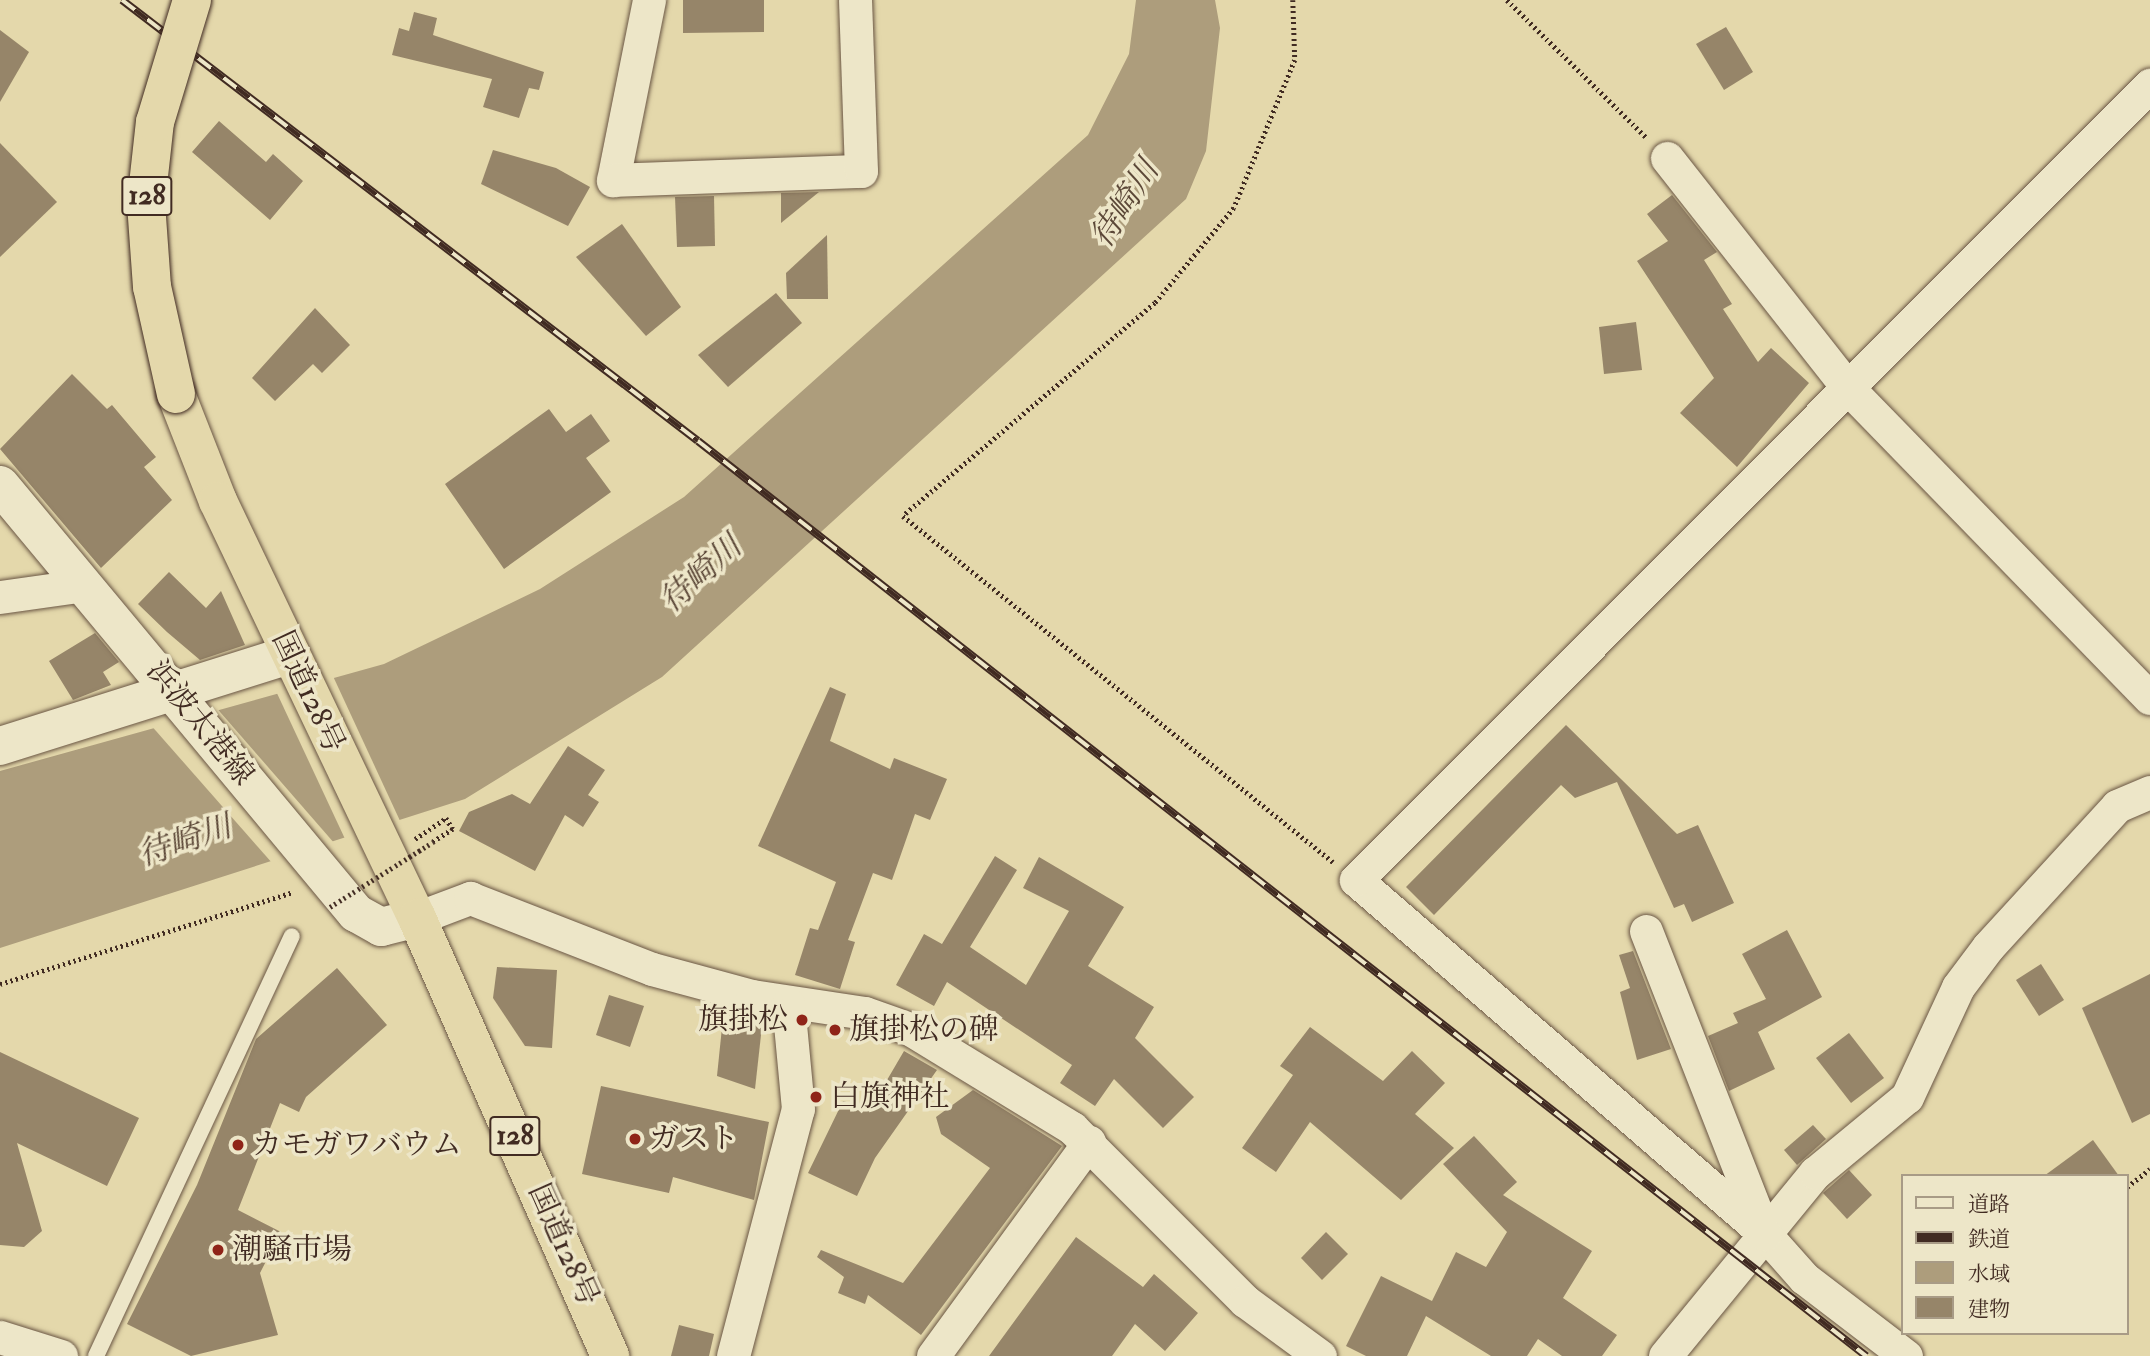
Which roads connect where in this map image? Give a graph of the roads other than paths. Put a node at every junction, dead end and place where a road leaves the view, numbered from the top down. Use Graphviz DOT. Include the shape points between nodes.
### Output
graph roads {
  1 [pos="192,0"];
  2 [pos="649,0"];
  3 [pos="855,0"];
  4 [pos="2150,85"];
  5 [pos="1667,158"];
  6 [pos="1849,389"];
  7 [pos="0,485"];
  8 [pos="85,585"];
  9 [pos="0,597"];
  10 [pos="296,666"];
  11 [pos="2150,698"];
  12 [pos="186,706"];
  13 [pos="0,746"];
  14 [pos="2150,792"];
  15 [pos="417,918"];
  16 [pos="1646,931"];
  17 [pos="292,936"];
  18 [pos="788,1003"];
  19 [pos="1089,1142"];
  20 [pos="1765,1234"];
  21 [pos="0,1337"];
  22 [pos="1312,1354"];
  23 [pos="61,1356"];
  24 [pos="96,1356"];
  25 [pos="610,1356"];
  26 [pos="733,1356"];
  27 [pos="933,1356"];
  28 [pos="1665,1356"];
  29 [pos="1906,1356"];
  1 -- 10 [label="highway, 国道128号 / 128, bridge" via="155,122 146,202 152,287 176,394"];
  2 -- 3 [label="street" via="613,180 861,171"];
  4 -- 6 [label="street"];
  5 -- 6 [label="street"];
  6 -- 11 [label="street"];
  6 -- 20 [label="street" via="1356,880"];
  7 -- 8 [label="main road, 浜波太港線"];
  8 -- 9 [label="street"];
  8 -- 12 [label="main road, 浜波太港線"];
  10 -- 12 [label="main road"];
  10 -- 15 [label="highway, 国道128号 / 128"];
  12 -- 13 [label="main road"];
  12 -- 15 [label="main road, 浜波太港線" via="320,892 372,924"];
  14 -- 20 [label="street" via="2117,806 1988,947 1958,987 1907,1097 1815,1173"];
  15 -- 18 [label="street" via="470,898 652,969"];
  15 -- 25 [label="highway, 国道128号 / 128"];
  16 -- 20 [label="street"];
  17 -- 24 [label="lane"];
  18 -- 19 [label="street" via="865,1013 910,1029 996,1077"];
  18 -- 26 [label="street" via="797,1109"];
  19 -- 22 [label="street" via="1245,1301"];
  19 -- 27 [label="street"];
  20 -- 28 [label="street"];
  20 -- 29 [label="street" via="1804,1278"];
  21 -- 23 [label="street"];
}
